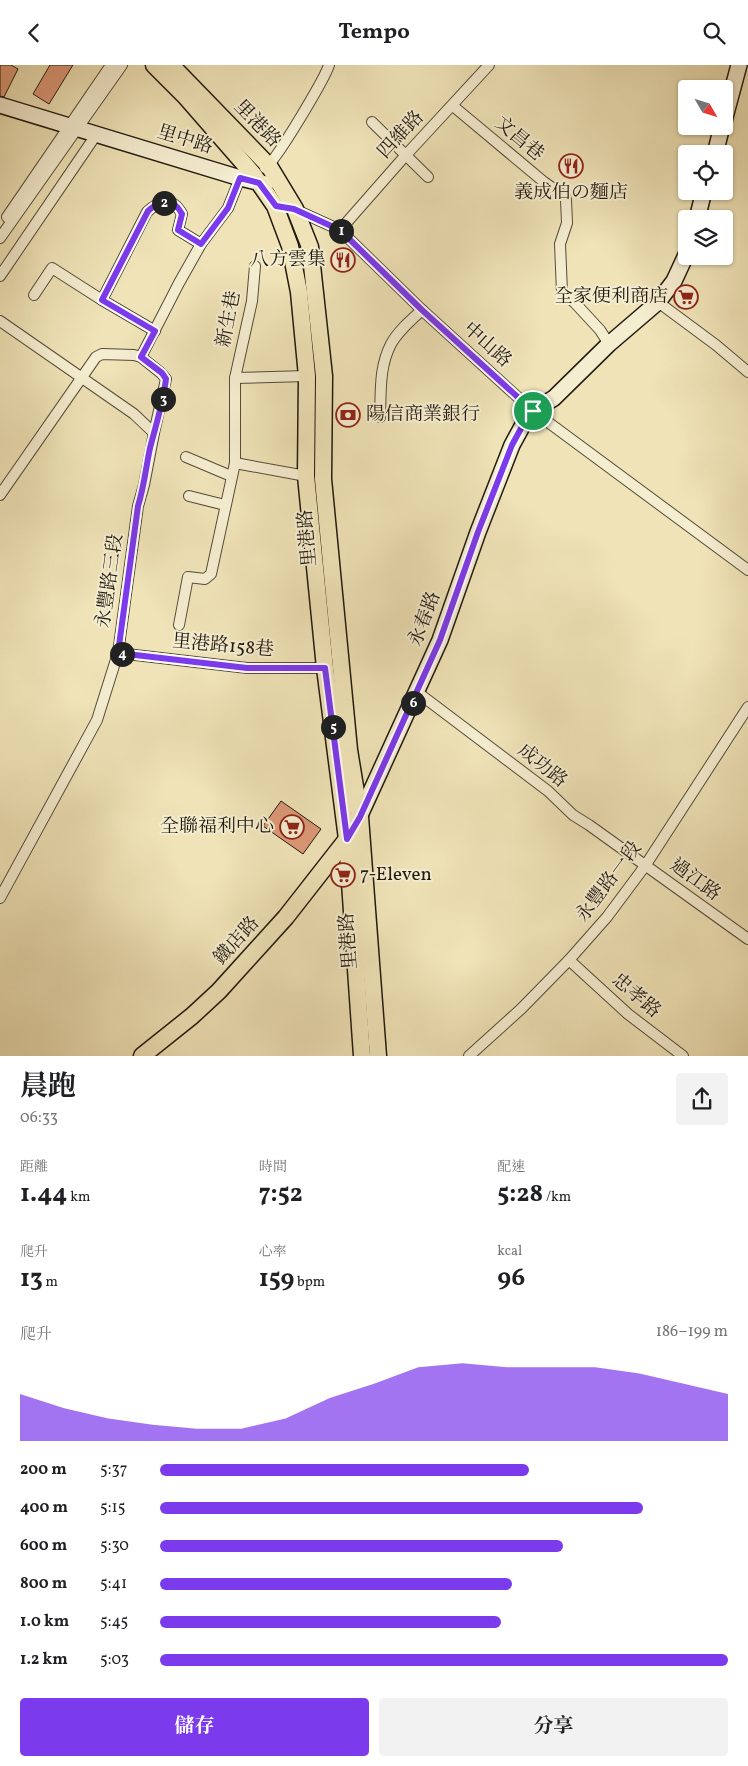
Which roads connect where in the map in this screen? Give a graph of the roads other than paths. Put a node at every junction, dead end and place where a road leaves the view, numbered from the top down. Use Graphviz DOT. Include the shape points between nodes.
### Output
graph roads {
  1 [pos="111,65"];
  2 [pos="122,65"];
  3 [pos="154,65"];
  4 [pos="171,65"];
  5 [pos="185,65"];
  6 [pos="329,65"];
  7 [pos="489,65"];
  8 [pos="739,65"];
  9 [pos="189,83"];
  10 [pos="733,87"];
  11 [pos="0,105"];
  12 [pos="453,105"];
  13 [pos="372,122"];
  14 [pos="73,127"];
  15 [pos="96,135"];
  16 [pos="406,155"];
  17 [pos="269,165"];
  18 [pos="428,177"];
  19 [pos="251,178"];
  20 [pos="282,186"];
  21 [pos="276,206"];
  22 [pos="294,209"];
  23 [pos="0,226"];
  24 [pos="340,230"];
  25 [pos="0,238"];
  26 [pos="201,244"];
  27 [pos="681,265"];
  28 [pos="255,266"];
  29 [pos="0,276"];
  30 [pos="34,295"];
  31 [pos="102,300"];
  32 [pos="658,302"];
  33 [pos="422,310"];
  34 [pos="0,321"];
  35 [pos="155,331"];
  36 [pos="609,344"];
  37 [pos="141,357"];
  38 [pos="748,372"];
  39 [pos="307,376"];
  40 [pos="81,378"];
  41 [pos="235,378"];
  42 [pos="533,411"];
  43 [pos="380,417"];
  44 [pos="154,433"];
  45 [pos="186,457"];
  46 [pos="235,463"];
  47 [pos="231,476"];
  48 [pos="306,476"];
  49 [pos="0,495"];
  50 [pos="189,496"];
  51 [pos="225,505"];
  52 [pos="748,570"];
  53 [pos="179,625"];
  54 [pos="118,653"];
  55 [pos="325,668"];
  56 [pos="417,692"];
  57 [pos="748,707"];
  58 [pos="360,817"];
  59 [pos="347,839"];
  60 [pos="646,866"];
  61 [pos="0,898"];
  62 [pos="748,939"];
  63 [pos="569,961"];
  64 [pos="142,1056"];
  65 [pos="362,1056"];
  66 [pos="378,1056"];
  67 [pos="469,1056"];
  68 [pos="683,1056"];
  1 -- 14 [label="street"];
  2 -- 14 [label="street"];
  3 -- 19 [label="main road, 里港路" via="185,96"];
  4 -- 9 [label="main road, 里港路"];
  5 -- 9 [label="main road"];
  6 -- 17 [label="street" via="281,150"];
  7 -- 12 [label="street, 四維路"];
  8 -- 10 [label="street"];
  9 -- 17 [label="main road, 里港路"];
  11 -- 14 [label="street, 里中路"];
  12 -- 16 [label="street, 四維路"];
  12 -- 36 [label="street, 文昌巷" via="566,200 567,223 560,244 562,292 600,330"];
  13 -- 16 [label="street"];
  14 -- 15 [label="street, 里中路"];
  14 -- 23 [label="street"];
  14 -- 25 [label="street"];
  15 -- 19 [label="street, 里中路"];
  15 -- 29 [label="street"];
  16 -- 18 [label="street"];
  16 -- 24 [label="street, 四維路"];
  17 -- 19 [label="street"];
  17 -- 20 [label="main road, 里港路"];
  19 -- 20 [label="street, 里中路"];
  19 -- 21 [label="main road, 里港路"];
  19 -- 26 [label="street"];
  20 -- 22 [label="main road, 里港路"];
  21 -- 22 [label="street, 中山路"];
  21 -- 39 [label="main road, 里港路" via="290,246 299,292"];
  22 -- 24 [label="street, 中山路"];
  22 -- 58 [label="main road, 里港路" via="310,247 316,290 324,376 324,488 349,750"];
  24 -- 33 [label="street, 中山路"];
  26 -- 31 [label="street" via="178,230 182,214 177,205 157,203 148,211"];
  26 -- 35 [label="street"];
  27 -- 32 [label="street"];
  28 -- 41 [label="street, 新生巷" via="252,301"];
  30 -- 31 [label="street" via="52,268"];
  31 -- 35 [label="street"];
  32 -- 36 [label="street"];
  32 -- 38 [label="street"];
  33 -- 42 [label="street, 中山路"];
  33 -- 43 [label="street" via="391,344 381,379"];
  34 -- 40 [label="street"];
  35 -- 37 [label="street"];
  36 -- 42 [label="street" via="554,398"];
  37 -- 40 [label="street" via="102,354 96,357"];
  37 -- 44 [label="street, 永豐路三段" via="166,379"];
  39 -- 41 [label="street"];
  39 -- 48 [label="main road, 里港路"];
  40 -- 44 [label="street" via="134,414"];
  40 -- 49 [label="street"];
  41 -- 46 [label="street, 新生巷"];
  42 -- 52 [label="street, 中山路"];
  42 -- 56 [label="street, 永春路" via="512,445 440,640"];
  44 -- 54 [label="street, 永豐路三段" via="138,506"];
  45 -- 47 [label="street"];
  46 -- 47 [label="street, 新生巷"];
  46 -- 48 [label="street"];
  47 -- 51 [label="street, 新生巷"];
  48 -- 55 [label="main road, 里港路"];
  50 -- 51 [label="street"];
  51 -- 53 [label="street, 新生巷" via="210,574 205,579 188,577"];
  54 -- 55 [label="street, 里港路158巷" via="247,668"];
  54 -- 61 [label="street, 永豐路三段" via="97,720"];
  55 -- 59 [label="main road, 里港路"];
  56 -- 58 [label="street, 永春路"];
  56 -- 60 [label="street, 成功路" via="548,791 573,815"];
  57 -- 60 [label="street, 永豐路一段"];
  58 -- 59 [label="street, 永春路"];
  58 -- 66 [label="main road, 里港路"];
  59 -- 64 [label="main road, 鐵店路" via="286,917 220,991"];
  59 -- 65 [label="main road, 里港路"];
  60 -- 62 [label="street, 過江路"];
  60 -- 63 [label="street, 永豐路一段"];
  63 -- 67 [label="street, 永豐路一段"];
  63 -- 68 [label="street, 忠孝路" via="628,1014"];
}
